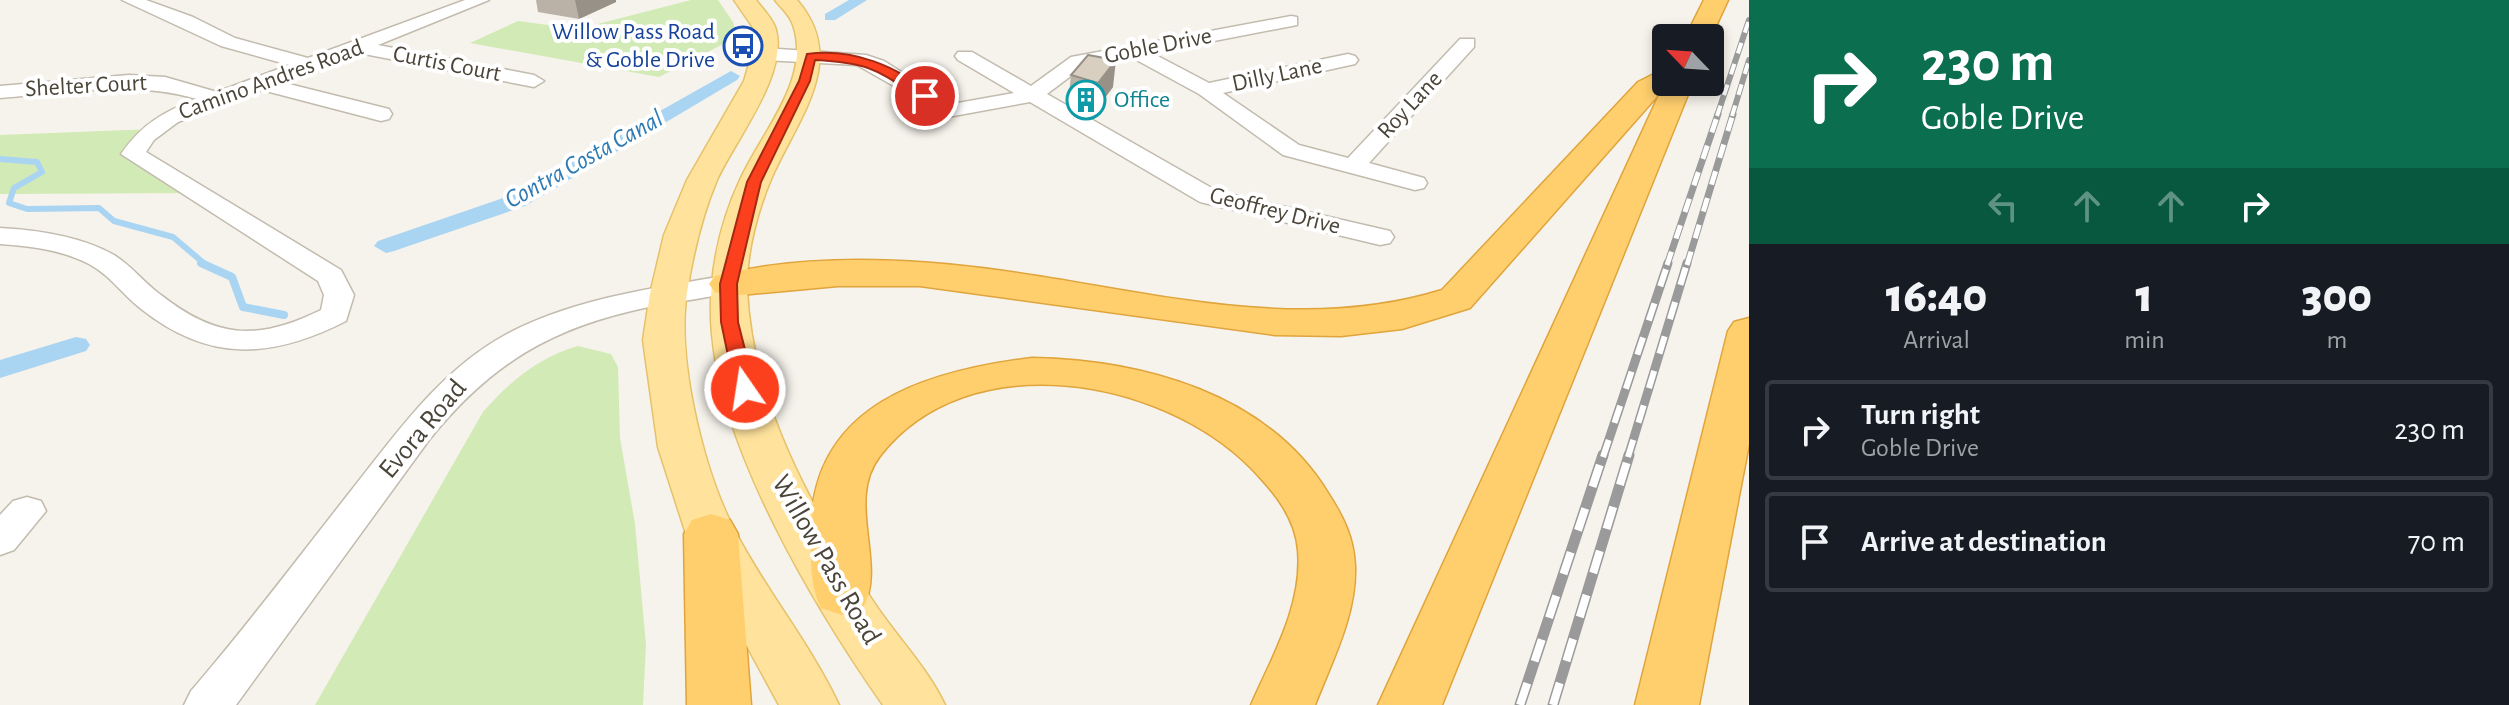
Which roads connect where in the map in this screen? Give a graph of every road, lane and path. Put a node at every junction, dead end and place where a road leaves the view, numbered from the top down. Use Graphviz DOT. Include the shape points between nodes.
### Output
graph roads {
  1 [pos="130,0"];
  2 [pos="481,0"];
  3 [pos="745,0"];
  4 [pos="786,0"];
  5 [pos="1716,0"];
  6 [pos="1291,21"];
  7 [pos="1705,24"];
  8 [pos="1467,43"];
  9 [pos="359,47"];
  10 [pos="1133,50"];
  11 [pos="764,54"];
  12 [pos="811,56"];
  13 [pos="965,56"];
  14 [pos="1348,60"];
  15 [pos="310,65"];
  16 [pos="534,81"];
  17 [pos="260,83"];
  18 [pos="1652,85"];
  19 [pos="1206,90"];
  20 [pos="0,92"];
  21 [pos="1031,96"];
  22 [pos="1673,96"];
  23 [pos="218,99"];
  24 [pos="381,114"];
  25 [pos="1353,166"];
  26 [pos="1415,183"];
  27 [pos="0,236"];
  28 [pos="1380,237"];
  29 [pos="729,284"];
  30 [pos="668,294"];
  31 [pos="1749,331"];
  32 [pos="27,511"];
  33 [pos="711,534"];
  34 [pos="0,540"];
  35 [pos="842,592"];
  36 [pos="1684,625"];
  37 [pos="208,705"];
  38 [pos="719,705"];
  39 [pos="810,705"];
  40 [pos="916,705"];
  41 [pos="1283,705"];
  42 [pos="1410,705"];
  43 [pos="1667,705"];
  44 [pos="1681,705"];
  1 -- 15 [label="street" via="228,42"];
  2 -- 9 [label="street, Camino Andres Road"];
  3 -- 11 [label="main road" via="765,29"];
  4 -- 12 [label="main road" via="798,10"];
  5 -- 7 [label="highway"];
  6 -- 10 [label="street, Goble Drive"];
  8 -- 25 [label="street, Roy Lane"];
  9 -- 15 [label="street, Camino Andres Road"];
  9 -- 16 [label="street, Curtis Court"];
  10 -- 19 [label="street"];
  10 -- 21 [label="street, Goble Drive" via="1078,61"];
  11 -- 12 [label="street, Goble Drive"];
  11 -- 30 [label="main road" via="757,81 702,180 681,235"];
  12 -- 21 [label="street, Goble Drive" via="877,65 948,111"];
  12 -- 29 [label="main road, Willow Pass Road" via="805,81 754,182"];
  13 -- 21 [label="street, Geoffrey Drive"];
  14 -- 19 [label="street, Dilly Lane"];
  15 -- 17 [label="street, Camino Andres Road"];
  17 -- 23 [label="street, Camino Andres Road"];
  17 -- 24 [label="street"];
  18 -- 29 [label="highway" via="1456,299 1426,313 1375,322 1289,324 1061,290 904,274"];
  19 -- 25 [label="street" via="1291,150"];
  20 -- 23 [label="street, Shelter Court" via="129,81 165,83"];
  21 -- 28 [label="street, Geoffrey Drive" via="1209,197"];
  22 -- 42 [label="highway"];
  23 -- 27 [label="street, Camino Andres Road" via="170,117 146,135 133,154 331,276 339,295 335,315 297,335 234,344 152,303 111,265 73,249"];
  25 -- 26 [label="street"];
  29 -- 30 [label="street, Evora Road"];
  29 -- 35 [label="main road, Willow Pass Road" via="730,322 745,389 778,483"];
  30 -- 33 [label="main road" via="663,340 668,386 681,447"];
  30 -- 37 [label="street, Evora Road" via="552,325 508,347 460,382"];
  31 -- 36 [label="highway"];
  32 -- 34 [label="street"];
  33 -- 38 [label="highway"];
  33 -- 39 [label="main road"];
  35 -- 40 [label="main road, Willow Pass Road"];
  35 -- 41 [label="highway" via="839,513 847,467 877,428 917,400 966,381 1014,371 1065,370 1114,378 1171,394 1223,419 1268,452 1304,495 1326,548 1326,586"];
  36 -- 43 [label="highway"];
  36 -- 44 [label="highway"];
}
